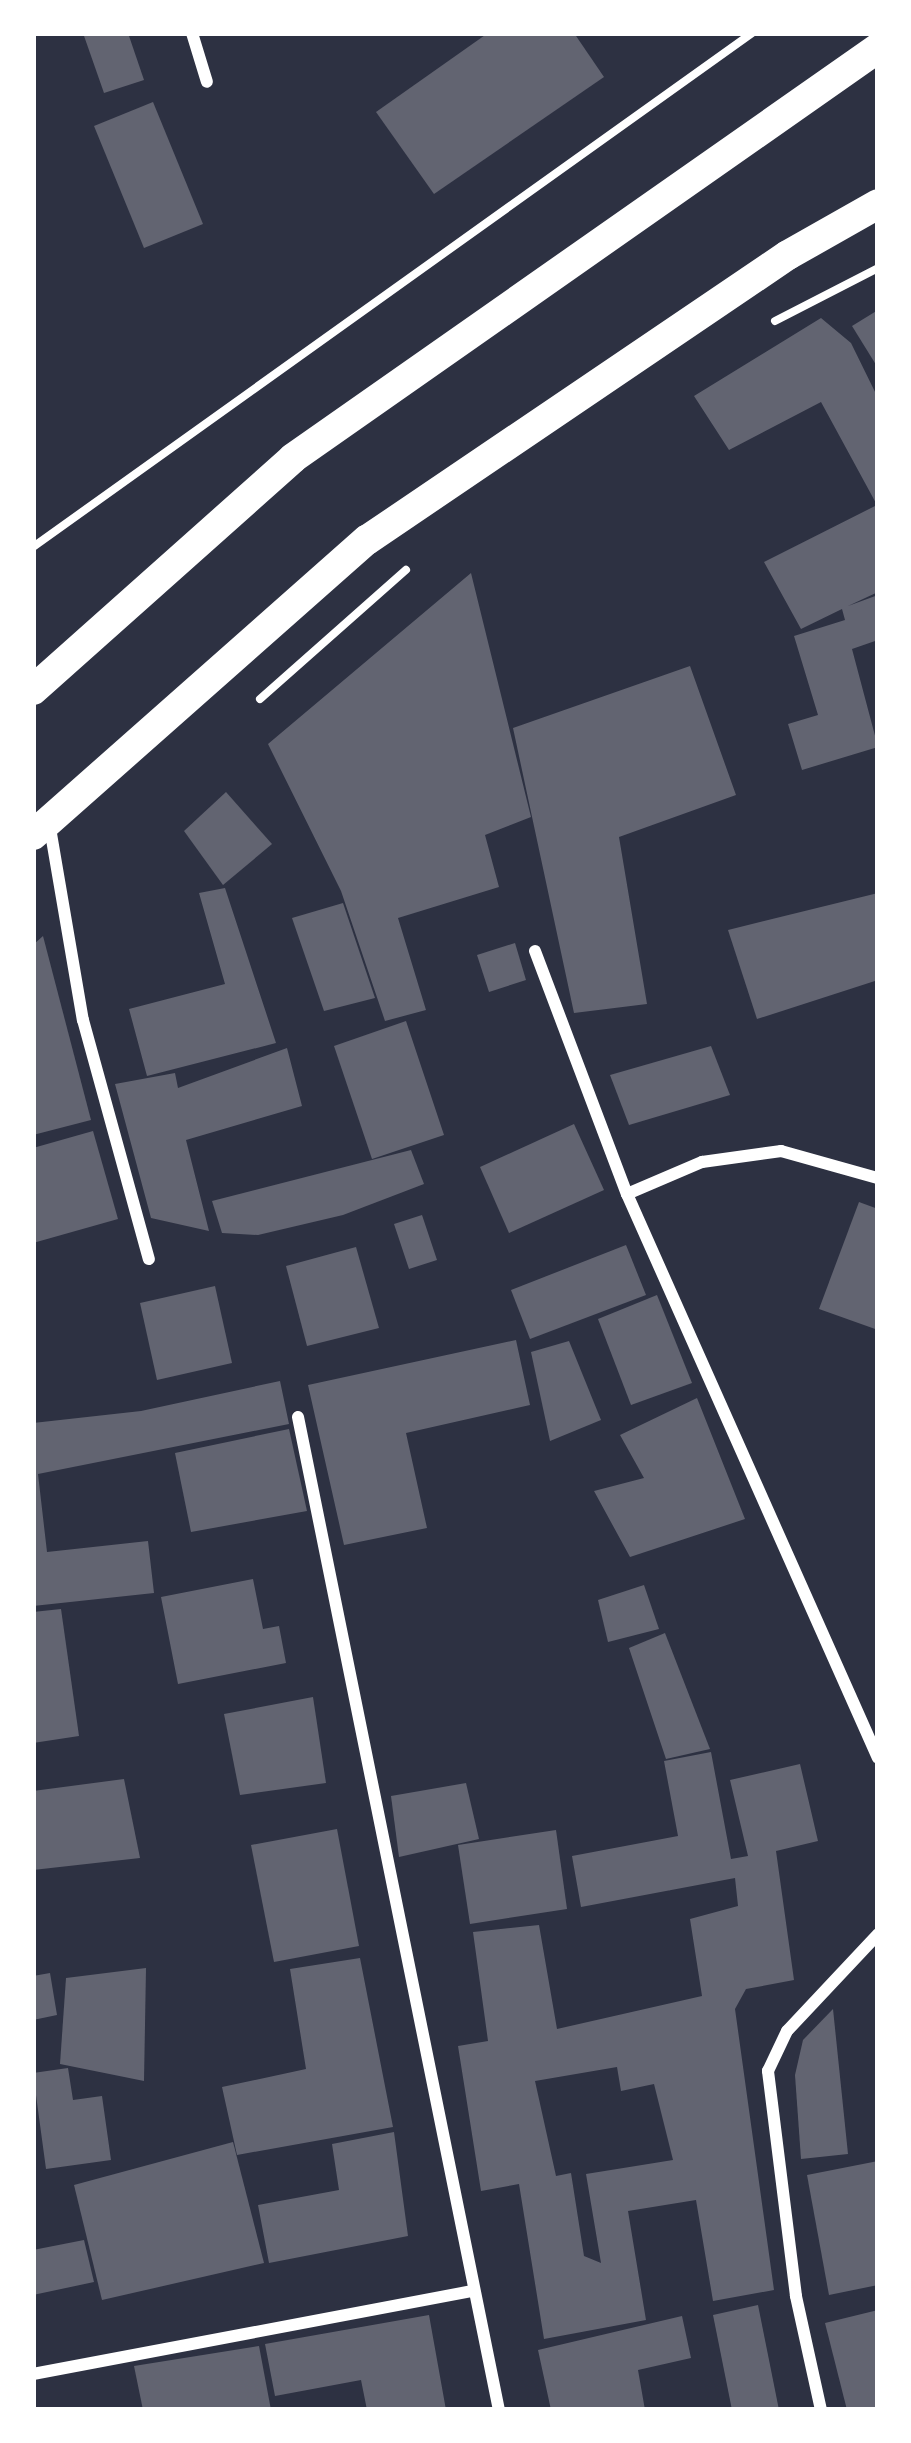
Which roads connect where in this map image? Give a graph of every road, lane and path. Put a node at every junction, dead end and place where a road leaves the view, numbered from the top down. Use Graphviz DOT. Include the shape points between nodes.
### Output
graph roads {
  1 [pos="192,33"];
  2 [pos="752,33"];
  3 [pos="878,48"];
  4 [pos="207,82"];
  5 [pos="878,204"];
  6 [pos="878,268"];
  7 [pos="753,332"];
  8 [pos="33,548"];
  9 [pos="418,560"];
  10 [pos="33,690"];
  11 [pos="256,702"];
  12 [pos="41,828"];
  13 [pos="535,951"];
  14 [pos="878,1178"];
  15 [pos="627,1194"];
  16 [pos="149,1259"];
  17 [pos="298,1417"];
  18 [pos="878,1758"];
  19 [pos="878,1934"];
  20 [pos="472,2291"];
  21 [pos="33,2374"];
  22 [pos="499,2410"];
  23 [pos="821,2410"];
  1 -- 4 [label="street"];
  2 -- 8 [label="path"];
  3 -- 10 [label="main road" via="293,458"];
  5 -- 12 [label="main road" via="788,255 367,540"];
  6 -- 7 [label="path"];
  9 -- 11 [label="path"];
  12 -- 16 [label="street"];
  13 -- 15 [label="street"];
  14 -- 15 [label="street" via="781,1150 702,1162"];
  15 -- 18 [label="street"];
  17 -- 20 [label="street"];
  19 -- 23 [label="street" via="788,2031 768,2072 796,2296"];
  20 -- 21 [label="street"];
  20 -- 22 [label="street"];
}
